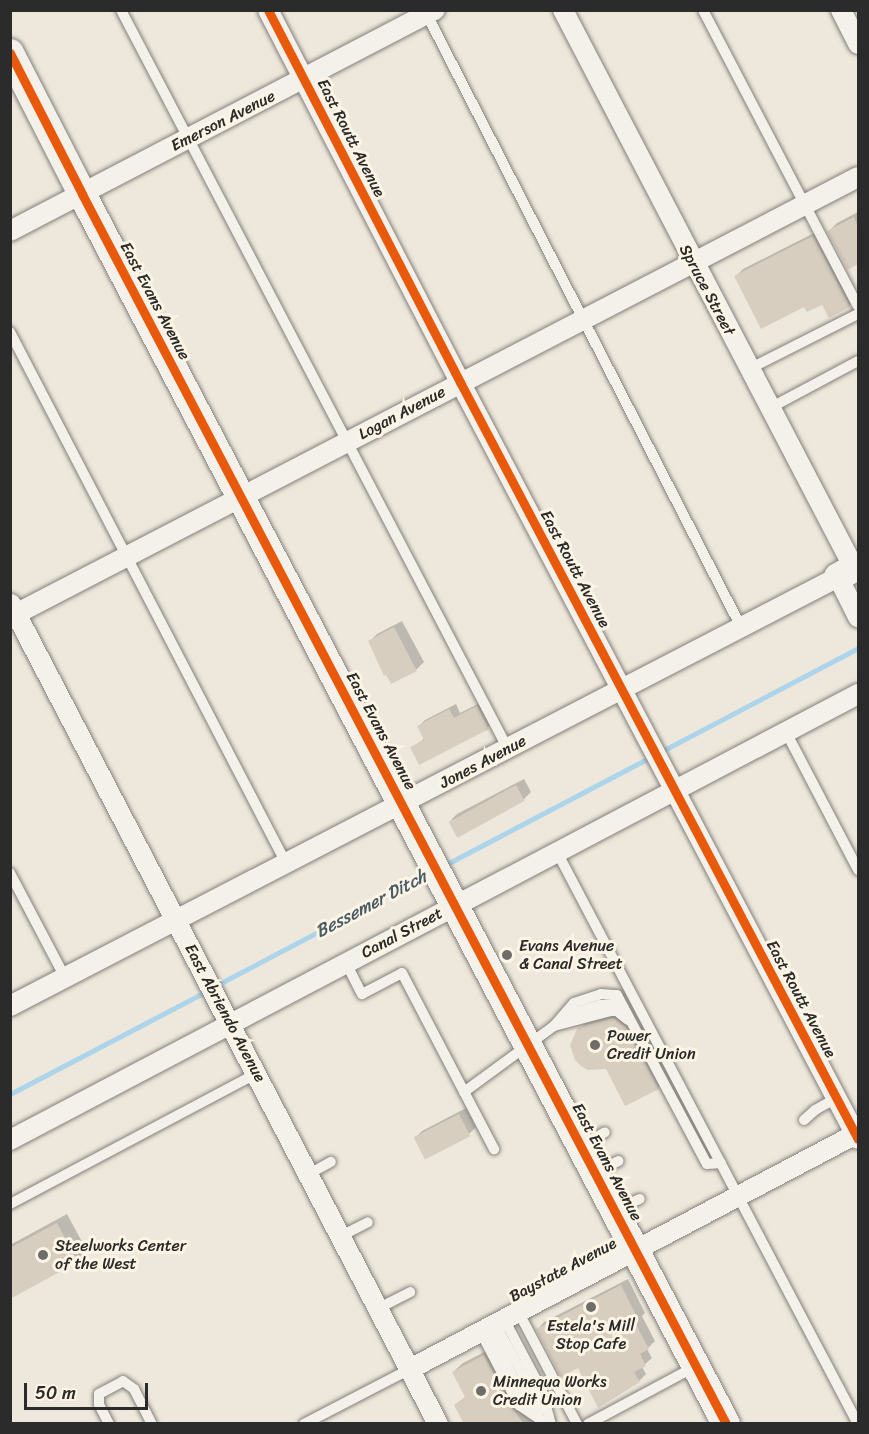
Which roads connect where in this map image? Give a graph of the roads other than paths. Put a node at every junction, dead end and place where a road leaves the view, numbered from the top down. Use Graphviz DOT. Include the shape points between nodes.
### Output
graph roads {
  1 [pos="121,10"];
  2 [pos="268,10"];
  3 [pos="563,10"];
  4 [pos="703,10"];
  5 [pos="841,10"];
  6 [pos="429,12"];
  7 [pos="858,44"];
  8 [pos="10,53"];
  9 [pos="304,79"];
  10 [pos="188,139"];
  11 [pos="858,177"];
  12 [pos="82,194"];
  13 [pos="806,203"];
  14 [pos="10,231"];
  15 [pos="693,264"];
  16 [pos="858,306"];
  17 [pos="858,314"];
  18 [pos="585,319"];
  19 [pos="10,332"];
  20 [pos="858,361"];
  21 [pos="749,369"];
  22 [pos="460,382"];
  23 [pos="770,408"];
  24 [pos="347,443"];
  25 [pos="241,499"];
  26 [pos="128,557"];
  27 [pos="850,570"];
  28 [pos="12,611"];
  29 [pos="858,617"];
  30 [pos="741,627"];
  31 [pos="622,689"];
  32 [pos="858,694"];
  33 [pos="786,732"];
  34 [pos="508,749"];
  35 [pos="674,791"];
  36 [pos="403,804"];
  37 [pos="557,852"];
  38 [pos="287,865"];
  39 [pos="858,870"];
  40 [pos="10,873"];
  41 [pos="444,881"];
  42 [pos="177,922"];
  43 [pos="346,963"];
  44 [pos="66,978"];
  45 [pos="10,1006"];
  46 [pos="232,1024"];
  47 [pos="554,1026"];
  48 [pos="634,1026"];
  49 [pos="530,1046"];
  50 [pos="257,1073"];
  51 [pos="464,1092"];
  52 [pos="837,1098"];
  53 [pos="804,1120"];
  54 [pos="858,1135"];
  55 [pos="10,1140"];
  56 [pos="494,1149"];
  57 [pos="331,1162"];
  58 [pos="722,1163"];
  59 [pos="309,1174"];
  60 [pos="738,1194"];
  61 [pos="10,1204"];
  62 [pos="368,1222"];
  63 [pos="341,1236"];
  64 [pos="636,1249"];
  65 [pos="410,1292"];
  66 [pos="378,1308"];
  67 [pos="497,1323"];
  68 [pos="696,1366"];
  69 [pos="410,1369"];
  70 [pos="109,1424"];
  71 [pos="152,1424"];
  72 [pos="304,1424"];
  73 [pos="438,1424"];
  74 [pos="549,1424"];
  75 [pos="577,1424"];
  76 [pos="588,1424"];
  77 [pos="726,1424"];
  78 [pos="858,1424"];
  1 -- 10 [label="lane"];
  2 -- 9 [label="street, East Routt Avenue"];
  3 -- 15 [label="street, Spruce Street"];
  4 -- 13 [label="lane"];
  5 -- 7 [label="street"];
  6 -- 9 [label="street, Emerson Avenue"];
  6 -- 18 [label="lane"];
  8 -- 12 [label="street, East Evans Avenue"];
  9 -- 10 [label="street, Emerson Avenue"];
  9 -- 22 [label="street, East Routt Avenue"];
  10 -- 12 [label="street, Emerson Avenue"];
  10 -- 24 [label="lane"];
  11 -- 13 [label="street, Logan Avenue"];
  12 -- 14 [label="street, Emerson Avenue"];
  12 -- 25 [label="street, East Evans Avenue"];
  13 -- 15 [label="street, Logan Avenue"];
  13 -- 16 [label="lane"];
  15 -- 18 [label="street, Logan Avenue"];
  15 -- 21 [label="street, Spruce Street"];
  17 -- 21 [label="lane"];
  18 -- 22 [label="street, Logan Avenue"];
  18 -- 30 [label="lane"];
  19 -- 26 [label="lane"];
  20 -- 23 [label="lane"];
  21 -- 23 [label="street, Spruce Street"];
  22 -- 24 [label="street, Logan Avenue"];
  22 -- 31 [label="street, East Routt Avenue"];
  23 -- 27 [label="street, Spruce Street"];
  24 -- 25 [label="street, Logan Avenue"];
  24 -- 34 [label="lane"];
  25 -- 26 [label="street, Logan Avenue"];
  25 -- 36 [label="street, East Evans Avenue"];
  26 -- 28 [label="street, Logan Avenue"];
  26 -- 38 [label="lane"];
  27 -- 29 [label="street, Spruce Street"];
  27 -- 30 [label="street, Jones Avenue"];
  28 -- 42 [label="street, East Abriendo Avenue"];
  30 -- 31 [label="street, Jones Avenue"];
  31 -- 34 [label="street, Jones Avenue"];
  31 -- 35 [label="street, East Routt Avenue"];
  32 -- 33 [label="street, Canal Street"];
  33 -- 35 [label="street, Canal Street"];
  33 -- 39 [label="lane"];
  34 -- 36 [label="street, Jones Avenue"];
  35 -- 37 [label="street, Canal Street"];
  35 -- 52 [label="street, East Routt Avenue"];
  36 -- 38 [label="street, Jones Avenue"];
  36 -- 41 [label="street, East Evans Avenue"];
  37 -- 41 [label="street, Canal Street"];
  37 -- 58 [label="lane"];
  38 -- 42 [label="street, Jones Avenue"];
  40 -- 44 [label="lane"];
  41 -- 43 [label="street, Canal Street"];
  41 -- 49 [label="street, East Evans Avenue"];
  42 -- 44 [label="street, Jones Avenue"];
  42 -- 46 [label="street, East Abriendo Avenue"];
  43 -- 46 [label="street, Canal Street"];
  43 -- 51 [label="lane" via="362,994 402,973"];
  44 -- 45 [label="street, Jones Avenue"];
  46 -- 50 [label="street, East Abriendo Avenue"];
  46 -- 55 [label="street, Canal Street"];
  47 -- 48 [label="lane" via="611,1011 621,1013"];
  47 -- 48 [label="lane" via="574,1003 601,994 617,995"];
  47 -- 49 [label="lane"];
  48 -- 58 [label="lane" via="707,1164"];
  49 -- 51 [label="lane"];
  49 -- 64 [label="street, East Evans Avenue" via="581,1138 607,1167 627,1204"];
  50 -- 59 [label="street, East Abriendo Avenue"];
  50 -- 61 [label="lane"];
  51 -- 56 [label="lane"];
  52 -- 53 [label="lane"];
  52 -- 54 [label="street, East Routt Avenue"];
  54 -- 60 [label="street, Baystate Avenue"];
  57 -- 59 [label="lane"];
  58 -- 60 [label="lane"];
  59 -- 63 [label="street, East Abriendo Avenue"];
  60 -- 64 [label="street, Baystate Avenue"];
  60 -- 78 [label="lane"];
  62 -- 63 [label="lane"];
  63 -- 66 [label="street, East Abriendo Avenue"];
  64 -- 67 [label="street, Baystate Avenue"];
  64 -- 68 [label="street, East Evans Avenue"];
  65 -- 66 [label="lane"];
  66 -- 69 [label="street, East Abriendo Avenue"];
  67 -- 69 [label="street, Baystate Avenue"];
  67 -- 74 [label="lane"];
  67 -- 74 [label="lane" via="519,1405"];
  67 -- 75 [label="lane"];
  68 -- 76 [label="lane"];
  68 -- 77 [label="street, East Evans Avenue"];
  69 -- 72 [label="lane"];
  69 -- 73 [label="street, East Abriendo Avenue"];
  70 -- 71 [label="lane" via="99,1404 99,1394 123,1381 134,1389"];
}
